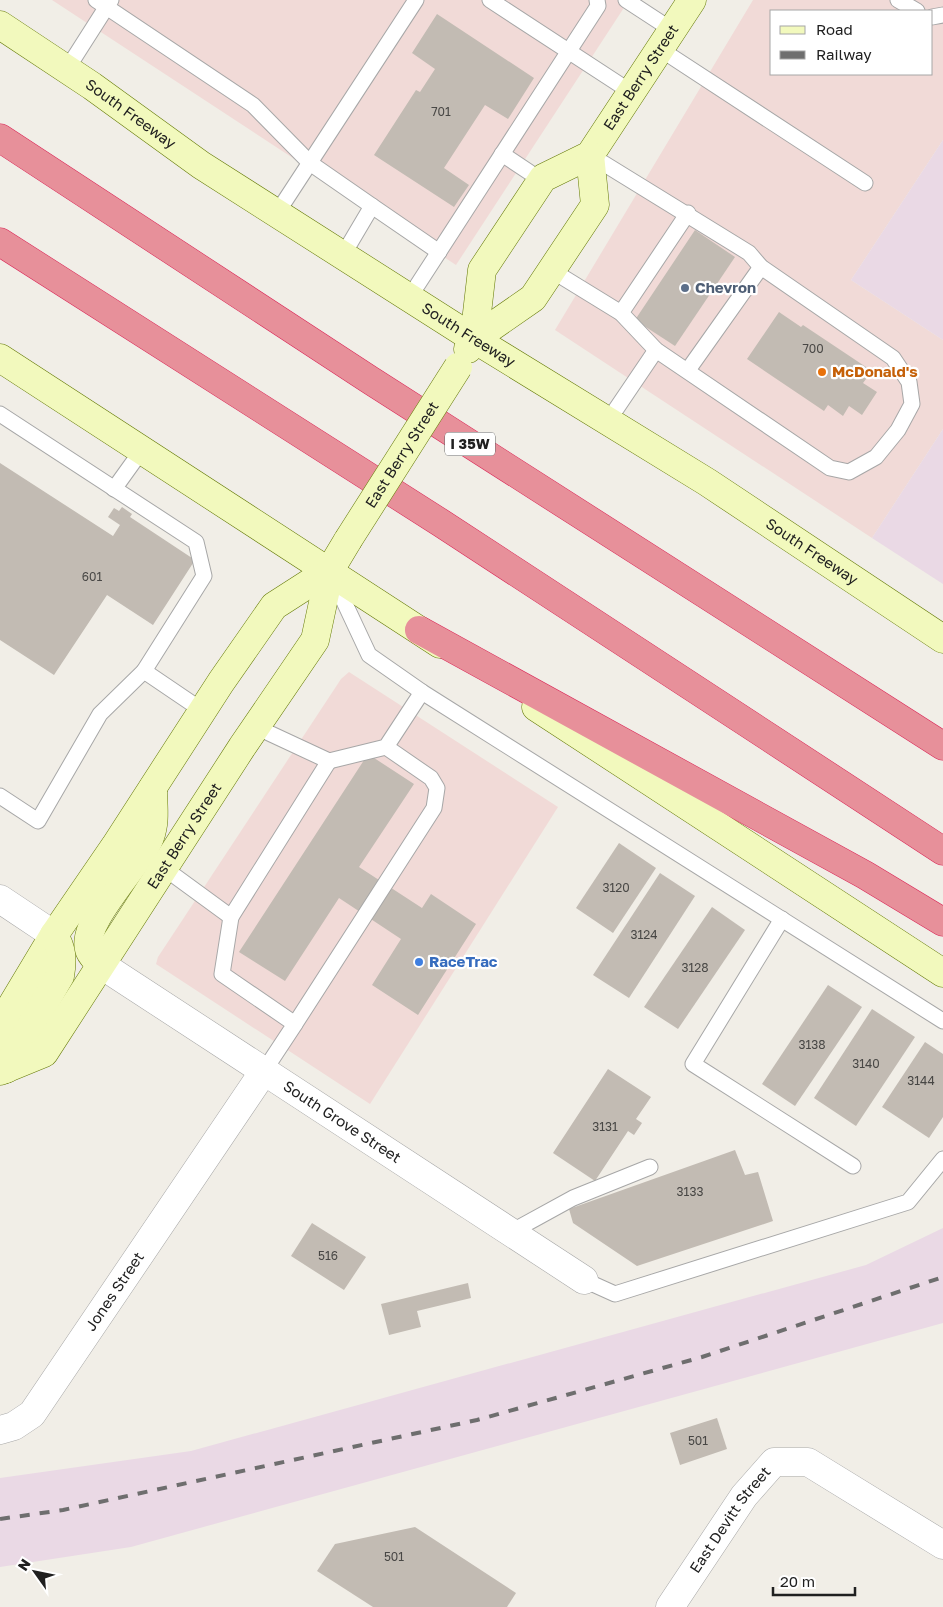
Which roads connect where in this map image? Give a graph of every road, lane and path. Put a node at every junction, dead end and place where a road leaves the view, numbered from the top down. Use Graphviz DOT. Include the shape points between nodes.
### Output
graph roads {
  1 [pos="416,0"];
  2 [pos="490,0"];
  3 [pos="597,0"];
  4 [pos="626,0"];
  5 [pos="692,0"];
  6 [pos="898,0"];
  7 [pos="105,2"];
  8 [pos="915,10"];
  9 [pos="0,24"];
  10 [pos="666,39"];
  11 [pos="568,51"];
  12 [pos="67,69"];
  13 [pos="631,92"];
  14 [pos="0,138"];
  15 [pos="502,154"];
  16 [pos="590,155"];
  17 [pos="310,163"];
  18 [pos="541,180"];
  19 [pos="865,183"];
  20 [pos="372,206"];
  21 [pos="688,213"];
  22 [pos="278,214"];
  23 [pos="0,242"];
  24 [pos="439,252"];
  25 [pos="343,255"];
  26 [pos="761,267"];
  27 [pos="551,270"];
  28 [pos="409,298"];
  29 [pos="621,313"];
  30 [pos="474,339"];
  31 [pos="656,350"];
  32 [pos="0,358"];
  33 [pos="688,370"];
  34 [pos="0,414"];
  35 [pos="608,421"];
  36 [pos="142,450"];
  37 [pos="114,489"];
  38 [pos="330,570"];
  39 [pos="419,630"];
  40 [pos="943,639"];
  41 [pos="144,670"];
  42 [pos="422,692"];
  43 [pos="202,711"];
  44 [pos="256,727"];
  45 [pos="943,746"];
  46 [pos="386,747"];
  47 [pos="330,762"];
  48 [pos="153,788"];
  49 [pos="0,796"];
  50 [pos="943,851"];
  51 [pos="164,868"];
  52 [pos="0,899"];
  53 [pos="231,917"];
  54 [pos="782,919"];
  55 [pos="943,922"];
  56 [pos="54,934"];
  57 [pos="100,964"];
  58 [pos="943,973"];
  59 [pos="943,1021"];
  60 [pos="295,1024"];
  61 [pos="2,1061"];
  62 [pos="264,1071"];
  63 [pos="943,1159"];
  64 [pos="853,1166"];
  65 [pos="650,1167"];
  66 [pos="510,1232"];
  67 [pos="584,1280"];
  68 [pos="0,1430"];
  69 [pos="943,1545"];
  70 [pos="670,1607"];
  1 -- 17 [label="lane"];
  2 -- 11 [label="lane"];
  3 -- 11 [label="lane" via="598,6"];
  4 -- 10 [label="lane"];
  5 -- 10 [label="main road, East Berry Street"];
  6 -- 8 [label="lane"];
  7 -- 12 [label="lane"];
  7 -- 17 [label="lane" via="253,105"];
  9 -- 12 [label="main road, South Freeway"];
  10 -- 13 [label="main road, East Berry Street"];
  10 -- 19 [label="lane"];
  11 -- 13 [label="lane"];
  11 -- 15 [label="lane"];
  12 -- 22 [label="main road, South Freeway" via="201,165"];
  13 -- 16 [label="main road, East Berry Street"];
  14 -- 45 [label="highway, I 35W" via="370,380"];
  15 -- 18 [label="lane"];
  15 -- 24 [label="lane"];
  16 -- 18 [label="main road, East Berry Street"];
  16 -- 21 [label="lane"];
  16 -- 27 [label="main road, East Berry Street" via="594,205"];
  17 -- 20 [label="lane"];
  17 -- 22 [label="lane"];
  18 -- 30 [label="main road, East Berry Street" via="482,270"];
  20 -- 24 [label="lane"];
  20 -- 25 [label="lane"];
  21 -- 26 [label="lane" via="749,253"];
  21 -- 29 [label="lane"];
  22 -- 25 [label="main road, South Freeway"];
  23 -- 50 [label="highway"];
  24 -- 28 [label="lane"];
  25 -- 28 [label="main road, South Freeway"];
  26 -- 33 [label="lane"];
  26 -- 33 [label="lane" via="893,358 908,382 912,404 898,430 876,458 849,472 830,468"];
  27 -- 29 [label="lane"];
  27 -- 30 [label="main road, East Berry Street" via="533,298"];
  28 -- 30 [label="main road, South Freeway"];
  29 -- 31 [label="lane"];
  30 -- 35 [label="main road, South Freeway"];
  30 -- 38 [label="main road, East Berry Street, bridge"];
  31 -- 33 [label="lane"];
  31 -- 35 [label="lane"];
  32 -- 36 [label="main road"];
  34 -- 37 [label="lane"];
  35 -- 40 [label="main road, South Freeway" via="707,482"];
  36 -- 37 [label="lane"];
  36 -- 38 [label="main road"];
  37 -- 41 [label="lane" via="196,542 204,576"];
  38 -- 39 [label="main road"];
  38 -- 42 [label="lane" via="369,656"];
  38 -- 43 [label="main road, East Berry Street" via="274,606"];
  38 -- 44 [label="main road, East Berry Street" via="316,640"];
  39 -- 55 [label="highway" via="865,875"];
  39 -- 58 [label="main road"];
  41 -- 43 [label="lane"];
  41 -- 49 [label="lane" via="100,714 38,821"];
  42 -- 46 [label="lane"];
  42 -- 54 [label="lane"];
  43 -- 48 [label="main road, East Berry Street"];
  44 -- 47 [label="lane"];
  44 -- 51 [label="main road, East Berry Street"];
  46 -- 47 [label="lane"];
  46 -- 60 [label="lane" via="431,778 437,788 434,808"];
  47 -- 53 [label="lane"];
  48 -- 56 [label="main road, East Berry Street"];
  48 -- 57 [label="main road" via="154,821 150,838 92,926 88,939 89,951"];
  51 -- 53 [label="lane"];
  51 -- 57 [label="main road, East Berry Street"];
  52 -- 56 [label="street"];
  53 -- 60 [label="lane" via="222,974"];
  54 -- 59 [label="lane"];
  54 -- 64 [label="lane" via="693,1064"];
  56 -- 61 [label="main road, East Berry Street" via="3,1020"];
  57 -- 61 [label="main road, East Berry Street" via="44,1053"];
  57 -- 62 [label="street, South Grove Street"];
  60 -- 62 [label="lane"];
  62 -- 66 [label="street, South Grove Street"];
  62 -- 68 [label="street, Jones Street" via="32,1414 14,1426"];
  63 -- 67 [label="lane" via="908,1202 615,1294"];
  65 -- 66 [label="lane" via="573,1198"];
  66 -- 67 [label="street, South Grove Street"];
  69 -- 70 [label="street, East Devitt Street" via="808,1462 774,1462 744,1496"];
}
